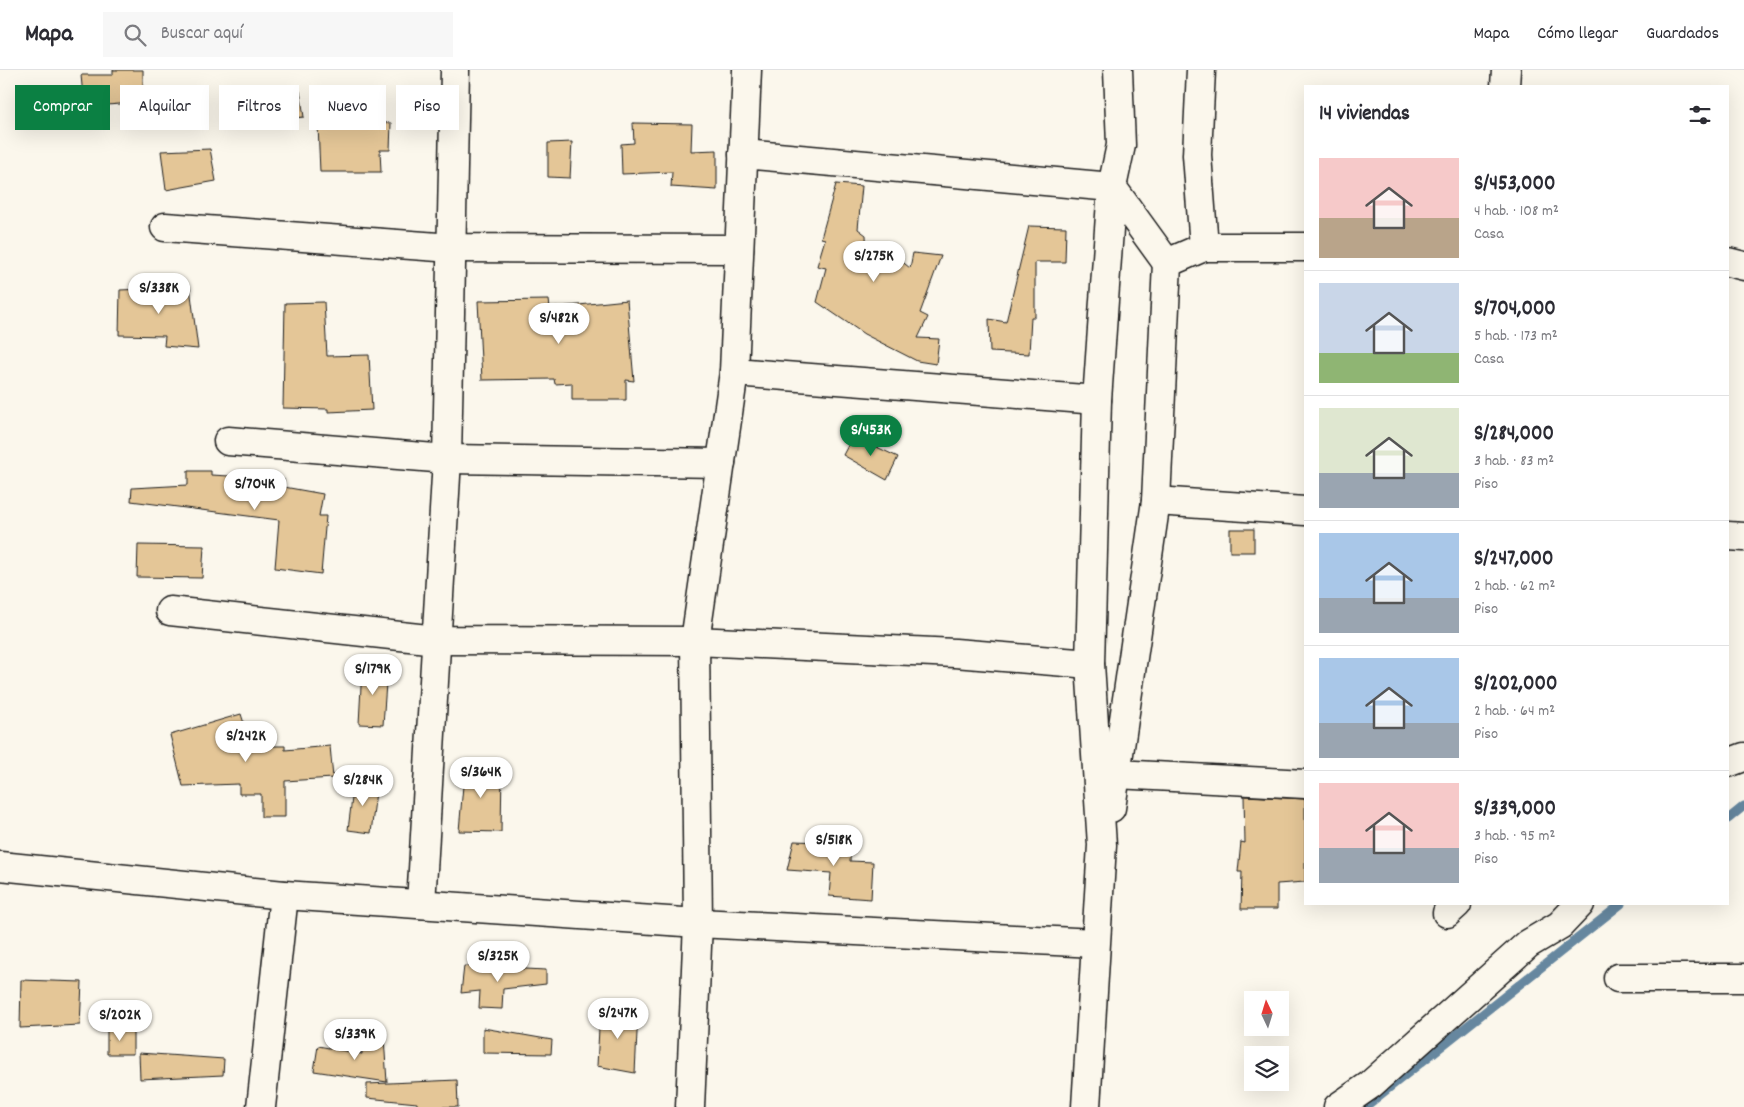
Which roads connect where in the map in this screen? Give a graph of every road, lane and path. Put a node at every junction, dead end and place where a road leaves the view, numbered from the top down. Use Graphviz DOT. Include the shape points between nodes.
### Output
graph roads {
  1 [pos="455,70"];
  2 [pos="747,70"];
  3 [pos="1118,70"];
  4 [pos="1201,70"];
  5 [pos="1506,70"];
  6 [pos="1505,85"];
  7 [pos="743,154"];
  8 [pos="1112,187"];
  9 [pos="165,227"];
  10 [pos="1204,247"];
  11 [pos="452,248"];
  12 [pos="1304,248"];
  13 [pos="740,249"];
  14 [pos="1729,262"];
  15 [pos="1167,263"];
  16 [pos="1744,266"];
  17 [pos="734,372"];
  18 [pos="1097,400"];
  19 [pos="228,441"];
  20 [pos="448,459"];
  21 [pos="720,463"];
  22 [pos="1156,501"];
  23 [pos="1304,511"];
  24 [pos="1729,536"];
  25 [pos="1744,536"];
  26 [pos="170,612"];
  27 [pos="437,640"];
  28 [pos="695,641"];
  29 [pos="1090,664"];
  30 [pos="1744,757"];
  31 [pos="1729,763"];
  32 [pos="1116,774"];
  33 [pos="1304,784"];
  34 [pos="1102,845"];
  35 [pos="0,866"];
  36 [pos="284,894"];
  37 [pos="421,904"];
  38 [pos="1579,905"];
  39 [pos="698,923"];
  40 [pos="1095,943"];
  41 [pos="1618,978"];
  42 [pos="1744,978"];
  43 [pos="261,1107"];
  44 [pos="690,1107"];
  45 [pos="1086,1107"];
  46 [pos="1338,1107"];
  1 -- 11 [label="street"];
  2 -- 7 [label="street"];
  3 -- 8 [label="street" via="1121,145"];
  4 -- 10 [label="street" via="1197,155"];
  5 -- 6 [label="street"];
  7 -- 8 [label="street"];
  7 -- 13 [label="street"];
  8 -- 15 [label="street"];
  8 -- 18 [label="street"];
  9 -- 11 [label="street"];
  10 -- 12 [label="street"];
  10 -- 15 [label="street"];
  11 -- 13 [label="street"];
  11 -- 20 [label="street"];
  13 -- 17 [label="street"];
  14 -- 16 [label="street"];
  15 -- 22 [label="street"];
  17 -- 18 [label="street"];
  17 -- 21 [label="street"];
  18 -- 29 [label="street"];
  19 -- 20 [label="street"];
  20 -- 21 [label="street"];
  20 -- 27 [label="street"];
  21 -- 28 [label="street"];
  22 -- 23 [label="street"];
  22 -- 32 [label="street"];
  24 -- 25 [label="street"];
  26 -- 27 [label="street"];
  27 -- 28 [label="street"];
  27 -- 37 [label="street"];
  28 -- 29 [label="street"];
  28 -- 39 [label="street"];
  29 -- 34 [label="street"];
  30 -- 31 [label="street"];
  32 -- 33 [label="street"];
  32 -- 34 [label="street"];
  34 -- 40 [label="street"];
  35 -- 36 [label="street"];
  36 -- 37 [label="street"];
  36 -- 43 [label="street"];
  37 -- 39 [label="street"];
  38 -- 46 [label="street" via="1560,925 1528,944 1370,1085"];
  39 -- 40 [label="street"];
  39 -- 44 [label="street"];
  40 -- 45 [label="street"];
  41 -- 42 [label="street"];
}
